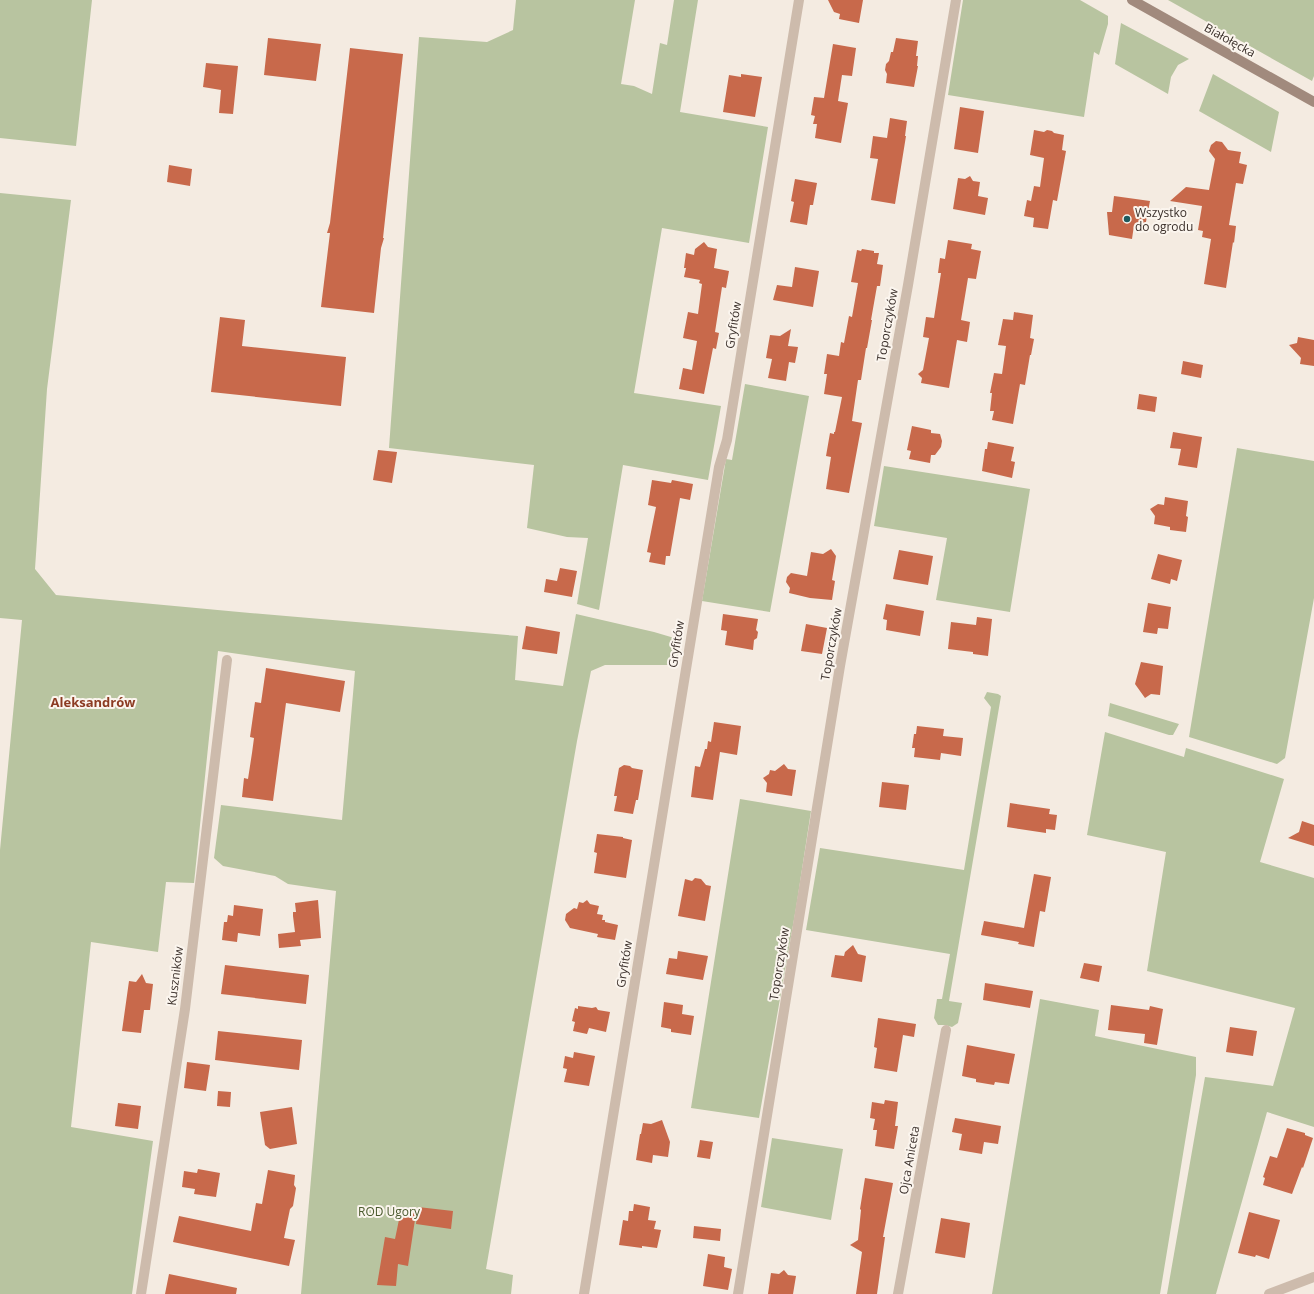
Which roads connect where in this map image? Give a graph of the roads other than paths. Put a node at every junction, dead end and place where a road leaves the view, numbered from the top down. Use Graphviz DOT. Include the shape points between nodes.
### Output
graph roads {
  1 [pos="799,0"];
  2 [pos="956,0"];
  3 [pos="1132,0"];
  4 [pos="1314,102"];
  5 [pos="227,660"];
  6 [pos="946,1030"];
  7 [pos="1314,1277"];
  8 [pos="141,1294"];
  9 [pos="584,1294"];
  10 [pos="738,1294"];
  11 [pos="898,1294"];
  12 [pos="1269,1294"];
  1 -- 9 [label="street, Gryfitów" via="738,372 690,637"];
  2 -- 10 [label="street, Toporczyków" via="839,674"];
  3 -- 4 [label="street, Białołęcka"];
  5 -- 8 [label="street, Kuszników" via="185,1009"];
  6 -- 11 [label="street, Ojca Aniceta"];
  7 -- 12 [label="street"];
}
